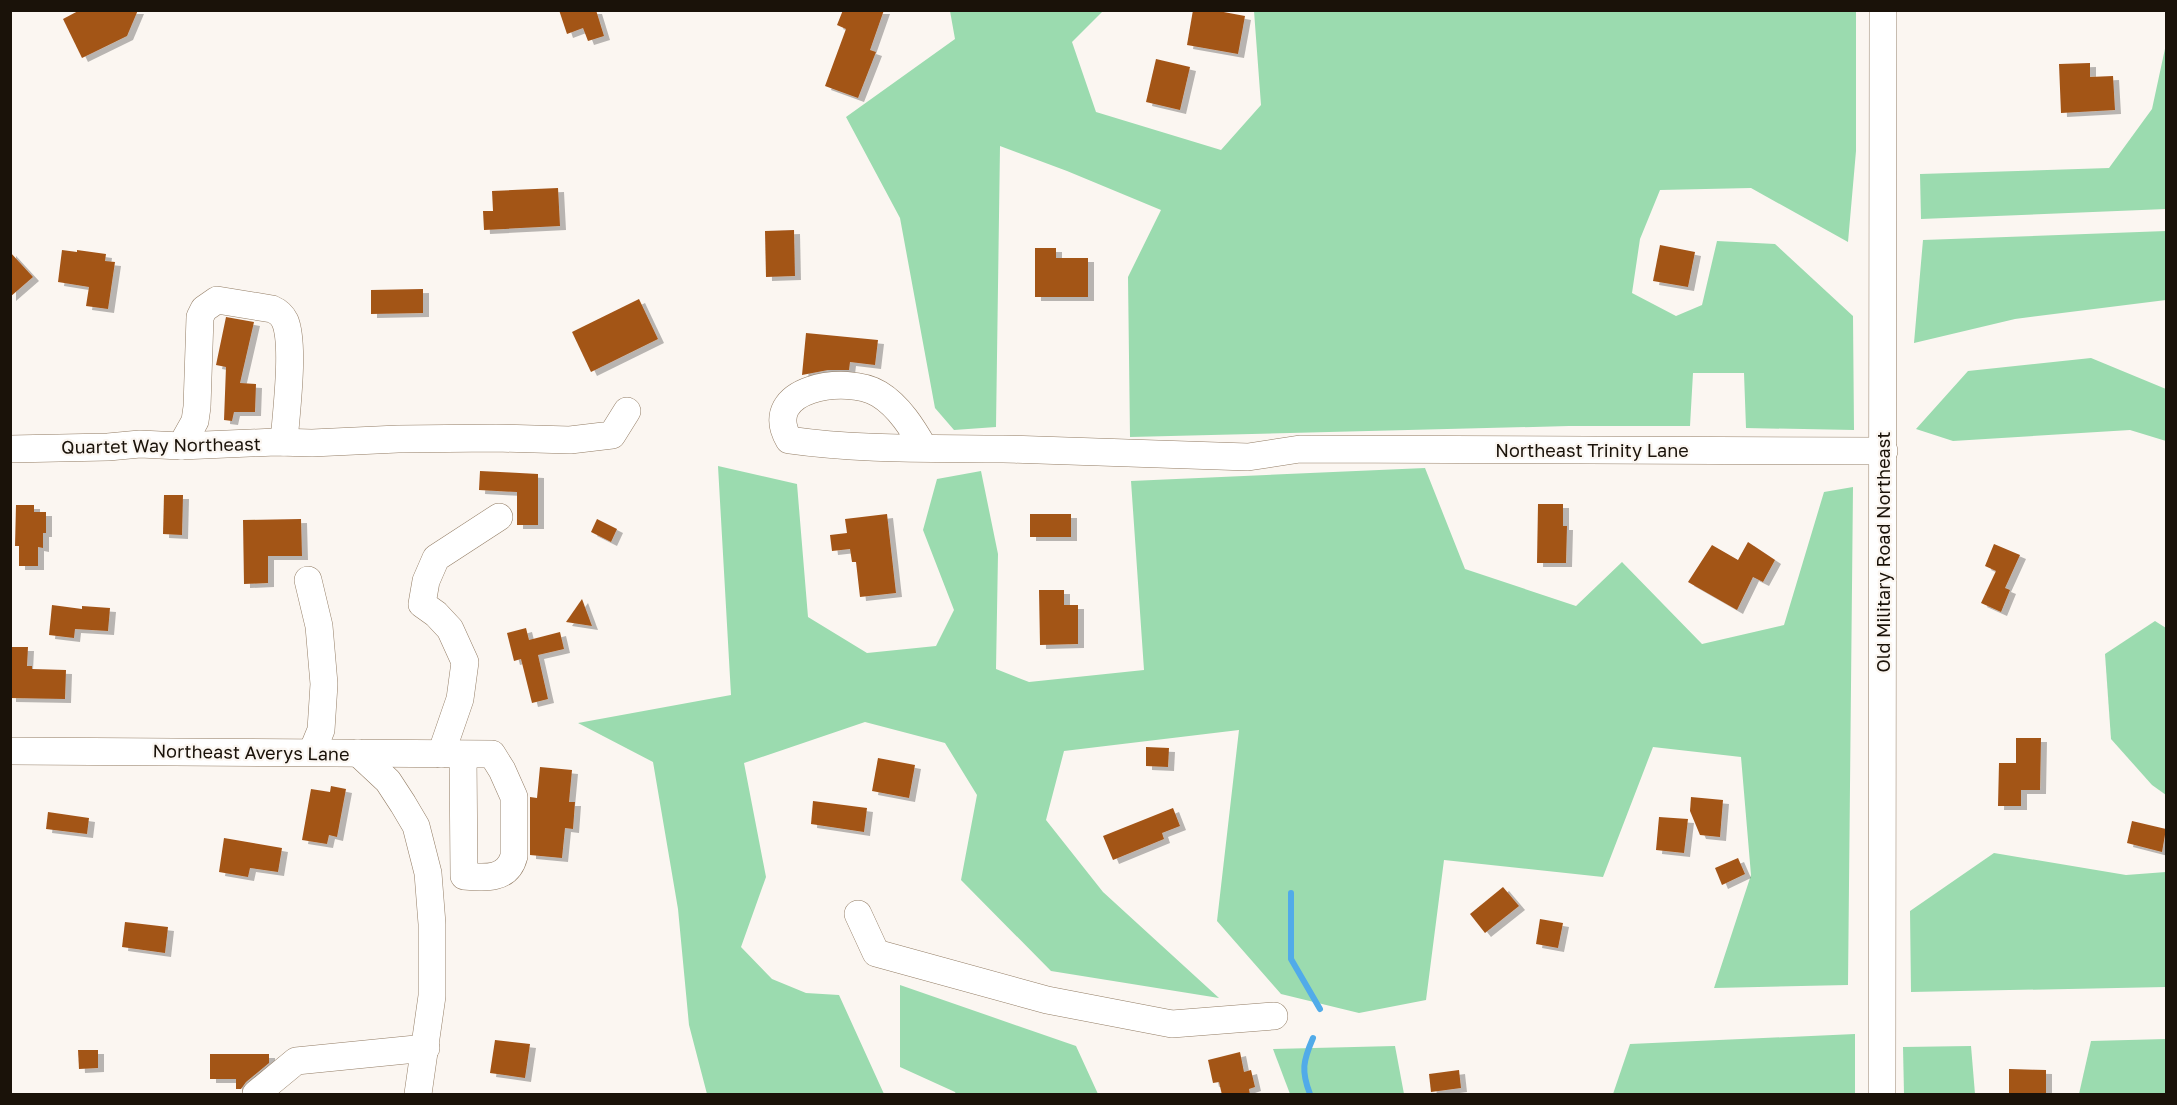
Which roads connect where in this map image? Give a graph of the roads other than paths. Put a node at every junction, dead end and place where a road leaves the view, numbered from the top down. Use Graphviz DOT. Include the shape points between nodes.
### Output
graph roads {
  1 [pos="1883,10"];
  2 [pos="627,411"];
  3 [pos="284,442"];
  4 [pos="181,446"];
  5 [pos="924,448"];
  6 [pos="10,449"];
  7 [pos="1884,451"];
  8 [pos="499,517"];
  9 [pos="308,580"];
  10 [pos="10,751"];
  11 [pos="312,752"];
  12 [pos="358,753"];
  13 [pos="452,754"];
  14 [pos="858,914"];
  15 [pos="1274,1016"];
  16 [pos="426,1048"];
  17 [pos="256,1095"];
  18 [pos="418,1095"];
  19 [pos="1882,1095"];
  1 -- 7 [label="street, Old Military Road Northeast"];
  2 -- 3 [label="street, Quartet Way Northeast" via="612,435 570,440"];
  3 -- 4 [label="street, Quartet Way Northeast"];
  3 -- 4 [label="street" via="289,363 284,320 272,309 217,300 200,317 195,421"];
  4 -- 6 [label="street, Quartet Way Northeast"];
  5 -- 5 [label="street, Northeast Trinity Lane" via="888,400 863,387 831,385 805,391 792,400 783,420 789,440"];
  5 -- 7 [label="street, Northeast Trinity Lane" via="1248,457 1300,449"];
  7 -- 19 [label="street, Old Military Road Northeast"];
  8 -- 13 [label="street" via="436,558 426,581 422,604 450,629 465,662"];
  9 -- 11 [label="street" via="320,626 324,684 321,730"];
  10 -- 11 [label="street, Northeast Averys Lane"];
  11 -- 12 [label="street, Northeast Averys Lane"];
  12 -- 13 [label="street, Northeast Averys Lane"];
  12 -- 16 [label="street" via="388,781 416,826 428,873 432,996"];
  13 -- 13 [label="street, Northeast Averys Lane" via="492,754 514,797 514,856 507,870 497,876 464,876"];
  14 -- 15 [label="street" via="876,953 1047,1000 1172,1024"];
  16 -- 17 [label="street" via="296,1061"];
  16 -- 18 [label="street"];
}
